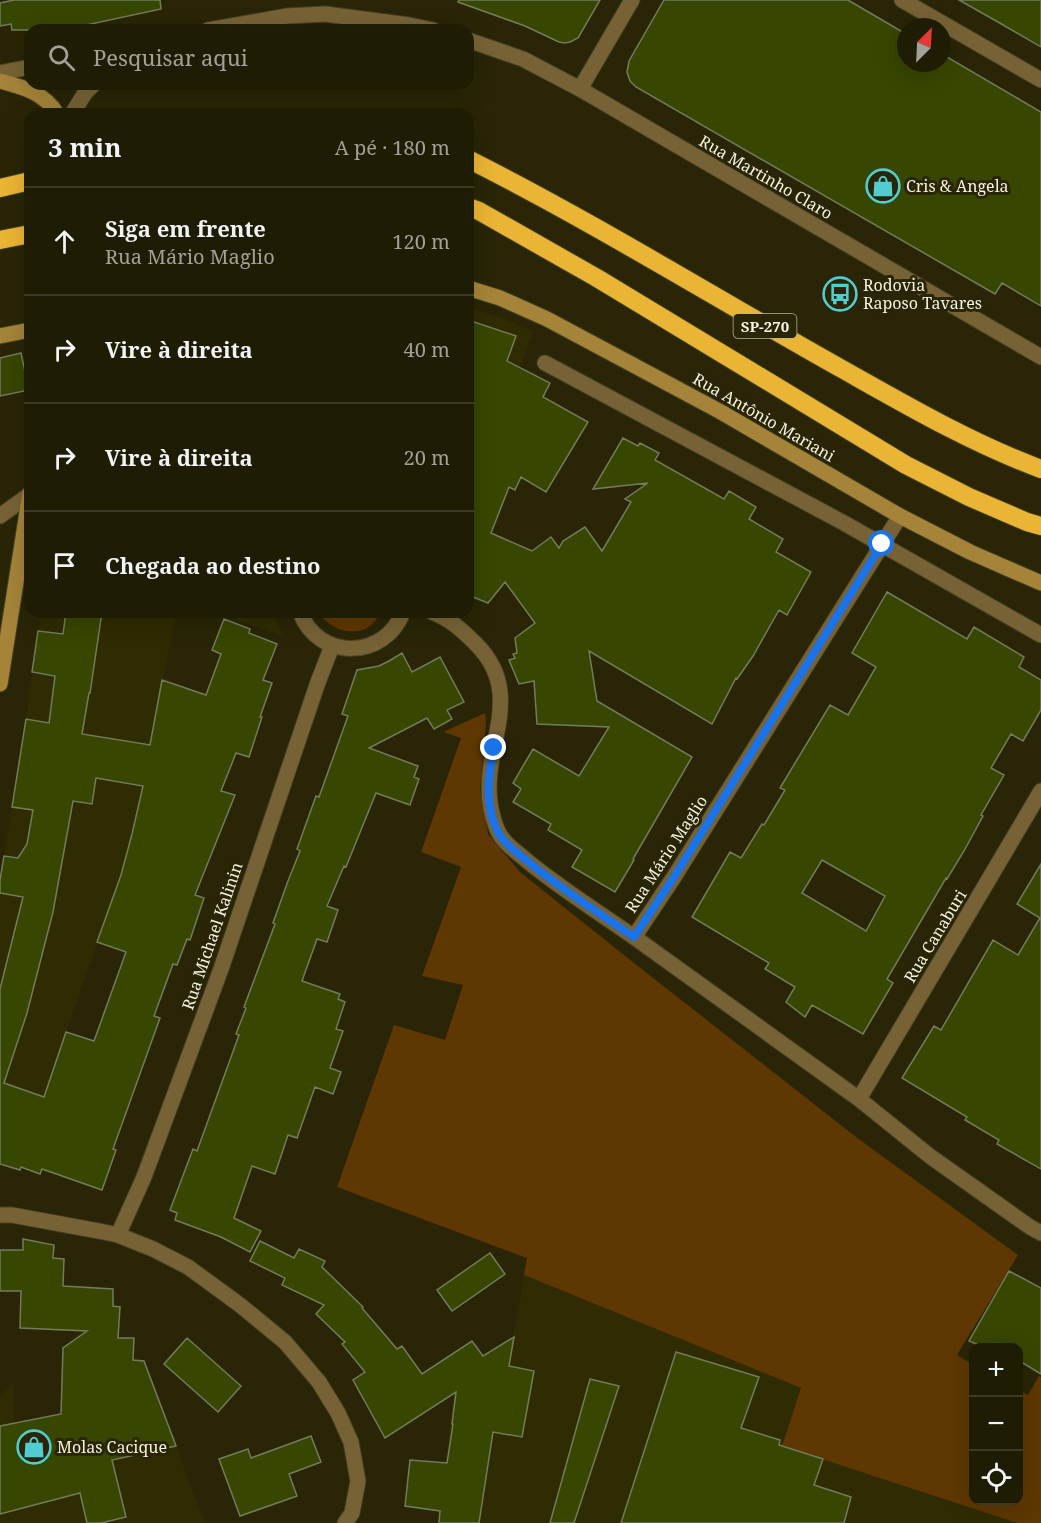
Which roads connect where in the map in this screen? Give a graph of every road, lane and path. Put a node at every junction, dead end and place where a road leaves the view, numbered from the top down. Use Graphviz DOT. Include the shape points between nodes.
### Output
graph roads {
  1 [pos="632,0"];
  2 [pos="902,0"];
  3 [pos="242,24"];
  4 [pos="401,24"];
  5 [pos="474,42"];
  6 [pos="24,68"];
  7 [pos="0,73"];
  8 [pos="1041,80"];
  9 [pos="0,81"];
  10 [pos="24,89"];
  11 [pos="580,89"];
  12 [pos="27,90"];
  13 [pos="88,90"];
  14 [pos="53,108"];
  15 [pos="76,108"];
  16 [pos="474,162"];
  17 [pos="24,182"];
  18 [pos="0,188"];
  19 [pos="474,209"];
  20 [pos="24,235"];
  21 [pos="0,240"];
  22 [pos="474,290"];
  23 [pos="24,331"];
  24 [pos="0,336"];
  25 [pos="1041,357"];
  26 [pos="545,363"];
  27 [pos="1041,469"];
  28 [pos="24,498"];
  29 [pos="0,516"];
  30 [pos="900,516"];
  31 [pos="1041,526"];
  32 [pos="24,532"];
  33 [pos="882,544"];
  34 [pos="1041,582"];
  35 [pos="302,618"];
  36 [pos="400,618"];
  37 [pos="446,618"];
  38 [pos="1041,635"];
  39 [pos="332,646"];
  40 [pos="0,684"];
  41 [pos="1041,791"];
  42 [pos="634,937"];
  43 [pos="859,1099"];
  44 [pos="0,1215"];
  45 [pos="1041,1233"];
  46 [pos="118,1235"];
  47 [pos="345,1523"];
  1 -- 11 [label="street"];
  2 -- 8 [label="street"];
  3 -- 4 [label="street" via="325,14"];
  5 -- 11 [label="street, Rua Martinho Claro" via="523,59"];
  6 -- 7 [label="street"];
  9 -- 10 [label="main road"];
  11 -- 25 [label="street, Rua Martinho Claro"];
  12 -- 14 [label="main road" via="44,97"];
  13 -- 15 [label="street"];
  16 -- 27 [label="highway, SP-270" via="914,409 1006,456"];
  17 -- 18 [label="highway"];
  19 -- 31 [label="highway, SP-270" via="597,278 906,465 969,497"];
  20 -- 21 [label="highway"];
  22 -- 30 [label="main road, Rua Antônio Mariani" via="547,319 721,412"];
  23 -- 24 [label="main road"];
  26 -- 33 [label="street"];
  28 -- 29 [label="street"];
  30 -- 33 [label="street, Rua Mário Maglio"];
  30 -- 34 [label="main road, Rua Antônio Mariani" via="969,552"];
  32 -- 40 [label="main road"];
  33 -- 38 [label="street"];
  33 -- 42 [label="street, Rua Mário Maglio"];
  35 -- 39 [label="street" via="316,636"];
  36 -- 39 [label="street" via="387,637 370,646"];
  37 -- 42 [label="street" via="488,658 498,679 501,713 489,789 500,834 542,874"];
  39 -- 46 [label="street, Rua Michael Kalinin" via="217,980 144,1177"];
  41 -- 43 [label="street, Rua Canaburi"];
  42 -- 43 [label="street, Rua Mário Maglio"];
  43 -- 45 [label="street, Rua Mário Maglio" via="931,1157"];
  44 -- 46 [label="street"];
  46 -- 47 [label="street" via="188,1267 240,1305 285,1342 319,1382 351,1442 358,1481 352,1513"];
}
